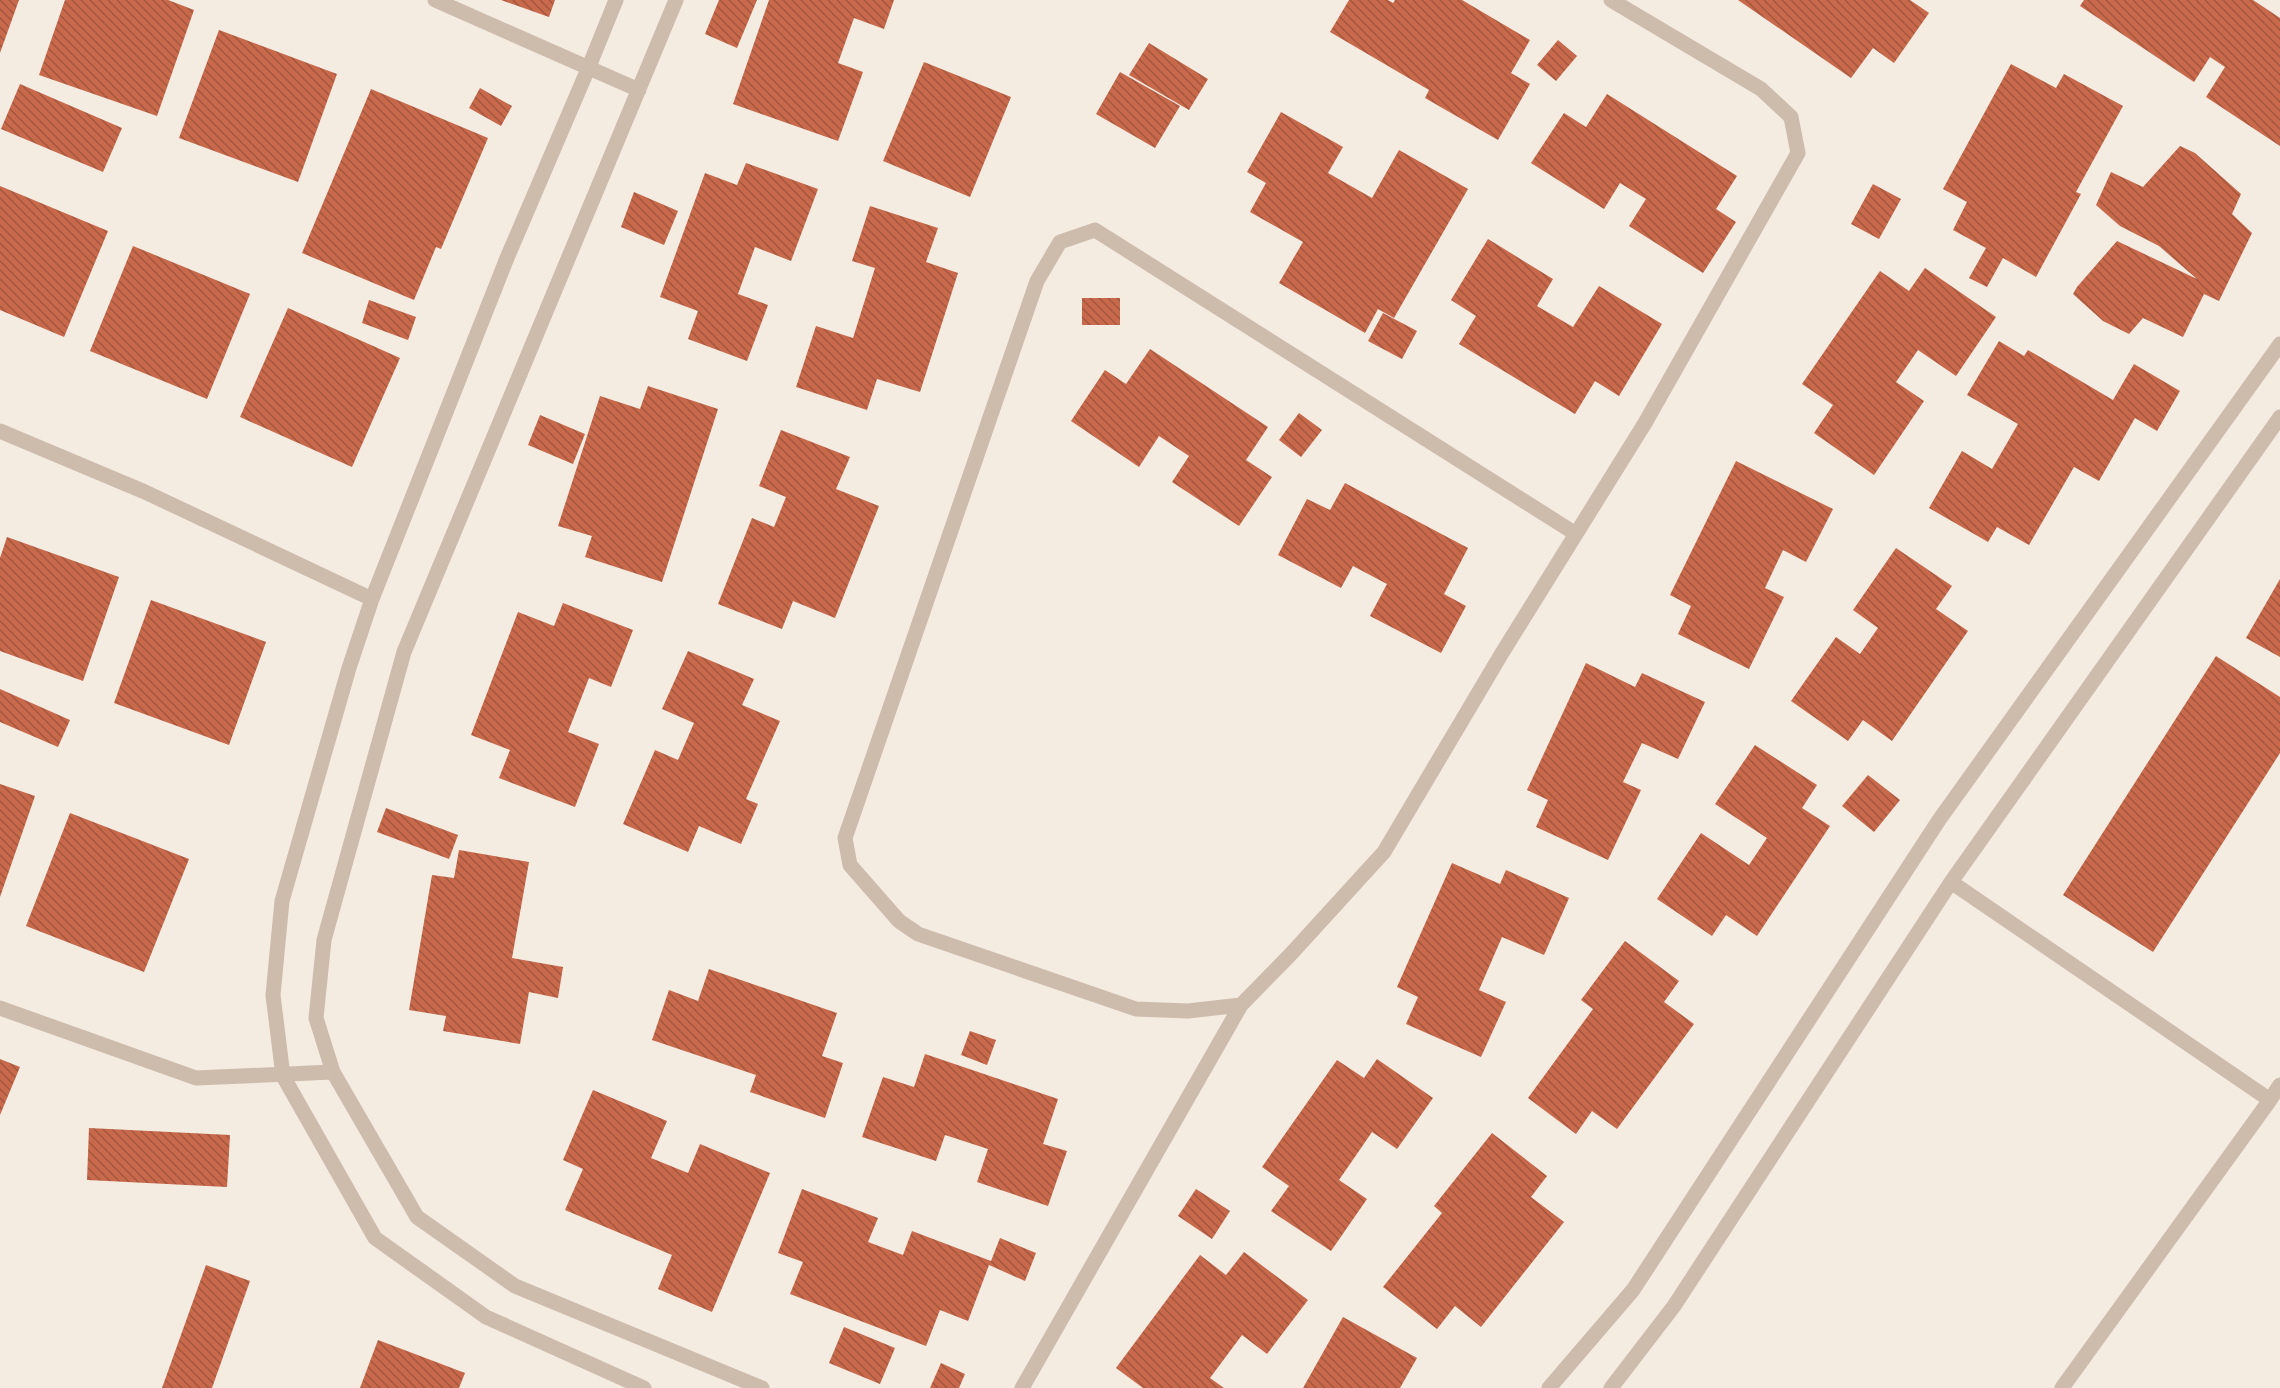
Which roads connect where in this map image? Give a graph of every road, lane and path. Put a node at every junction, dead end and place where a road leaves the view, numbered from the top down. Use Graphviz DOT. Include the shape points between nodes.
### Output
graph roads {
  1 [pos="435,0"];
  2 [pos="616,0"];
  3 [pos="676,0"];
  4 [pos="1611,0"];
  5 [pos="588,69"];
  6 [pos="639,90"];
  7 [pos="2280,344"];
  8 [pos="2280,417"];
  9 [pos="0,431"];
  10 [pos="1576,534"];
  11 [pos="372,598"];
  12 [pos="1951,882"];
  13 [pos="1240,1005"];
  14 [pos="0,1008"];
  15 [pos="333,1072"];
  16 [pos="284,1076"];
  17 [pos="2280,1085"];
  18 [pos="2270,1100"];
  19 [pos="644,1388"];
  20 [pos="762,1388"];
  21 [pos="1022,1388"];
  22 [pos="1549,1388"];
  23 [pos="1611,1388"];
  24 [pos="2062,1388"];
  1 -- 5 [label="street"];
  2 -- 5 [label="street"];
  3 -- 6 [label="street"];
  4 -- 10 [label="street" via="1761,89 1791,117 1798,153 1645,423"];
  5 -- 6 [label="street"];
  5 -- 11 [label="street" via="507,258"];
  6 -- 15 [label="street" via="404,652 324,940 316,1018"];
  7 -- 22 [label="street" via="1939,820 1633,1290"];
  8 -- 12 [label="street"];
  9 -- 11 [label="street" via="145,492"];
  10 -- 13 [label="street" via="1384,852"];
  10 -- 13 [label="street" via="1095,230 1060,242 1037,281 846,838 850,865 899,921 918,934 1136,1009 1188,1011"];
  11 -- 16 [label="street" via="282,901 273,995"];
  12 -- 18 [label="street"];
  12 -- 23 [label="street" via="1674,1306"];
  13 -- 21 [label="street"];
  14 -- 16 [label="street" via="196,1078"];
  15 -- 16 [label="street"];
  15 -- 20 [label="street" via="417,1217 515,1286"];
  16 -- 19 [label="street" via="375,1238 486,1317"];
  17 -- 18 [label="street"];
  18 -- 24 [label="street"];
}
